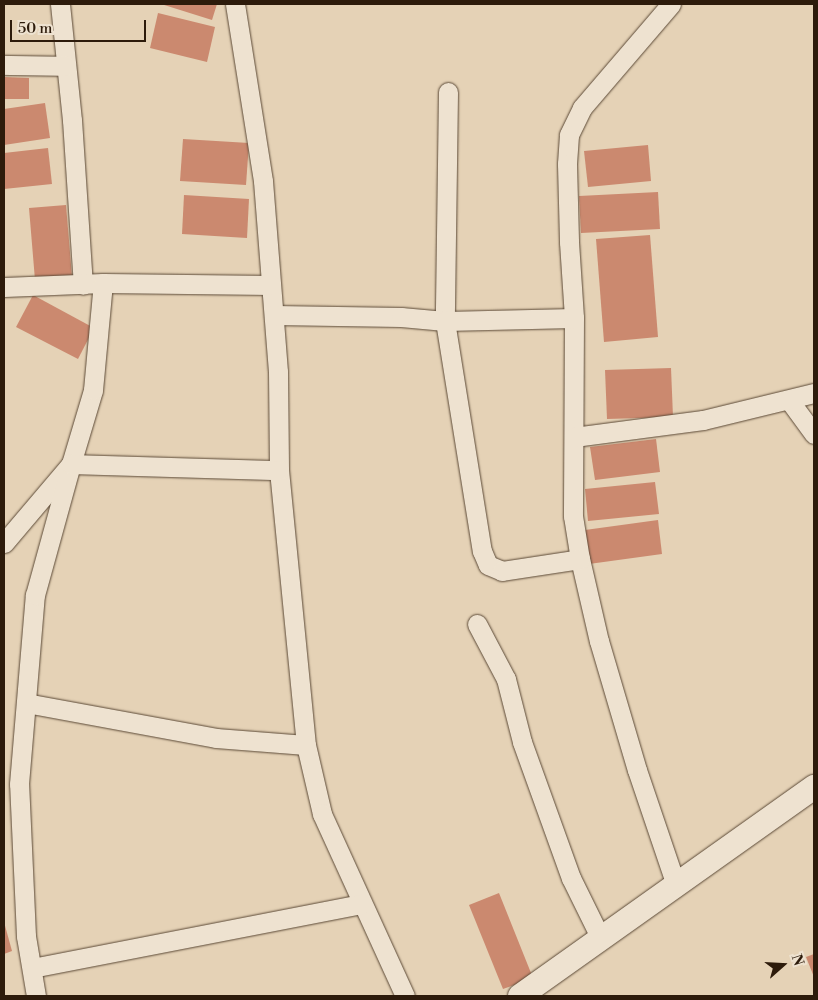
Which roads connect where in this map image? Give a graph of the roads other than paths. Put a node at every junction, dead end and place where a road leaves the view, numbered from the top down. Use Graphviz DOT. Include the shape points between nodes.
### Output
graph roads {
  1 [pos="60,4"];
  2 [pos="235,4"];
  3 [pos="671,4"];
  4 [pos="4,65"];
  5 [pos="66,66"];
  6 [pos="448,92"];
  7 [pos="103,283"];
  8 [pos="83,285"];
  9 [pos="271,285"];
  10 [pos="4,287"];
  11 [pos="274,314"];
  12 [pos="574,318"];
  13 [pos="445,322"];
  14 [pos="814,392"];
  15 [pos="789,400"];
  16 [pos="814,434"];
  17 [pos="574,437"];
  18 [pos="71,464"];
  19 [pos="279,470"];
  20 [pos="4,543"];
  21 [pos="580,559"];
  22 [pos="478,624"];
  23 [pos="26,703"];
  24 [pos="306,745"];
  25 [pos="814,787"];
  26 [pos="676,885"];
  27 [pos="362,904"];
  28 [pos="601,940"];
  29 [pos="32,968"];
  30 [pos="36,996"];
  31 [pos="405,996"];
  32 [pos="520,996"];
  1 -- 5 [label="street"];
  2 -- 9 [label="street" via="263,181"];
  3 -- 12 [label="street" via="582,108 569,135 569,242"];
  4 -- 5 [label="street"];
  5 -- 8 [label="street"];
  6 -- 13 [label="street"];
  7 -- 8 [label="street"];
  7 -- 9 [label="street"];
  7 -- 18 [label="street" via="93,390"];
  8 -- 10 [label="street"];
  9 -- 11 [label="street"];
  11 -- 13 [label="street" via="401,317"];
  11 -- 19 [label="street"];
  12 -- 13 [label="street"];
  12 -- 17 [label="street"];
  13 -- 21 [label="street" via="482,551 488,565 502,571"];
  14 -- 15 [label="street"];
  15 -- 16 [label="street"];
  15 -- 17 [label="street" via="703,420"];
  17 -- 21 [label="street" via="573,516"];
  18 -- 19 [label="street"];
  18 -- 20 [label="street"];
  18 -- 23 [label="street" via="35,595"];
  19 -- 24 [label="street"];
  21 -- 26 [label="street" via="637,770"];
  22 -- 28 [label="street" via="506,680 522,742 571,878"];
  23 -- 24 [label="street" via="216,738"];
  23 -- 29 [label="street" via="19,784 26,936"];
  24 -- 27 [label="street" via="322,814"];
  25 -- 26 [label="street"];
  26 -- 28 [label="street"];
  27 -- 29 [label="street"];
  27 -- 31 [label="street"];
  28 -- 32 [label="street"];
  29 -- 30 [label="street"];
}
